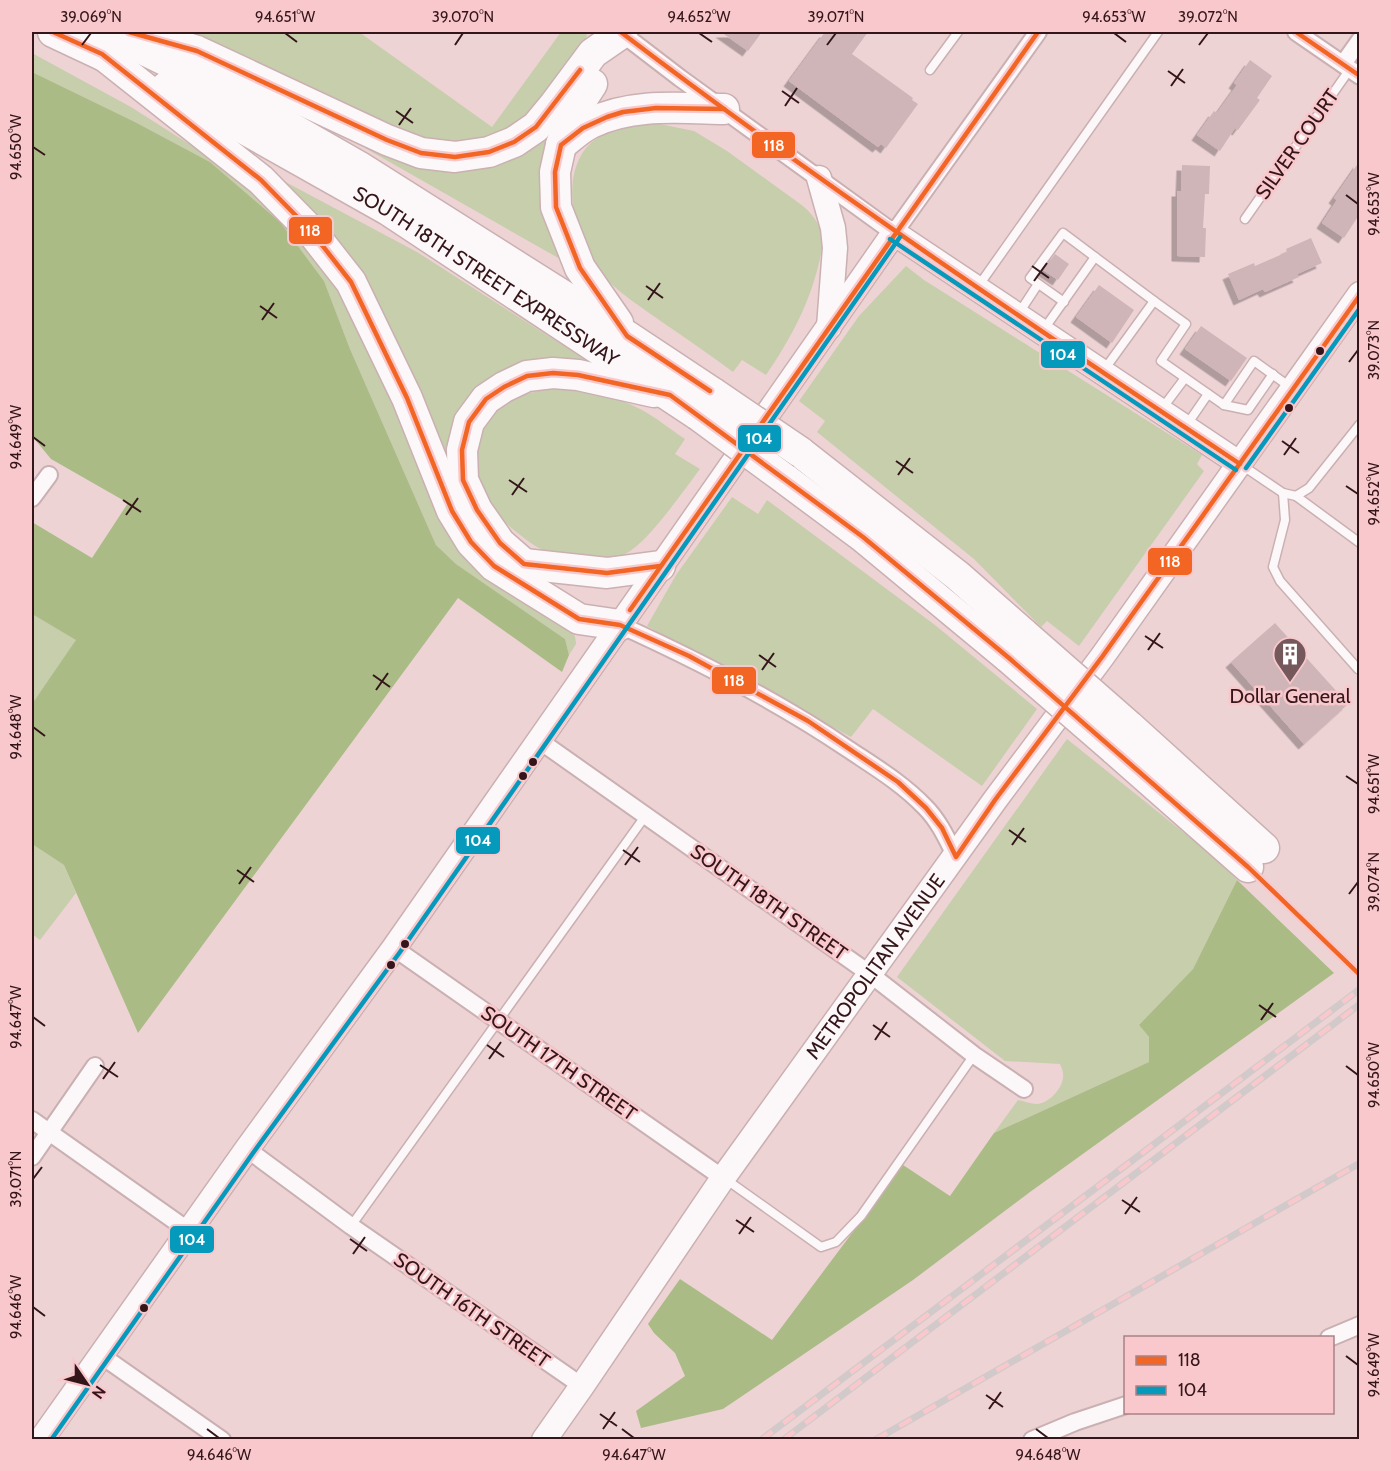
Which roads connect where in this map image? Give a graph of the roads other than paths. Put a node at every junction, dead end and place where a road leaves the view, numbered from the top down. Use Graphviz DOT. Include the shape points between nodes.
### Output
graph roads {
  1 [pos="53,32"];
  2 [pos="129,32"];
  3 [pos="622,32"];
  4 [pos="958,32"];
  5 [pos="1038,32"];
  6 [pos="1158,32"];
  7 [pos="1296,32"];
  8 [pos="1359,40"];
  9 [pos="105,43"];
  10 [pos="930,70"];
  11 [pos="1351,70"];
  12 [pos="724,110"];
  13 [pos="561,145"];
  14 [pos="819,178"];
  15 [pos="1245,219"];
  16 [pos="894,233"];
  17 [pos="1095,257"];
  18 [pos="1038,284"];
  19 [pos="977,288"];
  20 [pos="1359,294"];
  21 [pos="1154,301"];
  22 [pos="1064,302"];
  23 [pos="1018,315"];
  24 [pos="829,329"];
  25 [pos="1042,332"];
  26 [pos="627,336"];
  27 [pos="1103,372"];
  28 [pos="1273,374"];
  29 [pos="1185,378"];
  30 [pos="1293,389"];
  31 [pos="1208,394"];
  32 [pos="670,395"];
  33 [pos="706,404"];
  34 [pos="1224,405"];
  35 [pos="1161,411"];
  36 [pos="1359,423"];
  37 [pos="1185,428"];
  38 [pos="1240,464"];
  39 [pos="49,475"];
  40 [pos="1283,493"];
  41 [pos="1296,496"];
  42 [pos="32,498"];
  43 [pos="1359,543"];
  44 [pos="524,564"];
  45 [pos="660,566"];
  46 [pos="620,625"];
  47 [pos="1016,646"];
  48 [pos="1358,669"];
  49 [pos="540,741"];
  50 [pos="646,815"];
  51 [pos="956,857"];
  52 [pos="1256,858"];
  53 [pos="394,948"];
  54 [pos="870,974"];
  55 [pos="499,1021"];
  56 [pos="974,1054"];
  57 [pos="95,1066"];
  58 [pos="1024,1089"];
  59 [pos="32,1120"];
  60 [pos="49,1132"];
  61 [pos="247,1149"];
  62 [pos="32,1157"];
  63 [pos="723,1178"];
  64 [pos="351,1226"];
  65 [pos="189,1230"];
  66 [pos="1359,1325"];
  67 [pos="1334,1336"];
  68 [pos="102,1356"];
  69 [pos="582,1386"];
  70 [pos="1124,1405"];
  71 [pos="41,1440"];
  72 [pos="222,1440"];
  73 [pos="544,1440"];
  74 [pos="1032,1440"];
  1 -- 9 [label="highway, SOUTH 18TH STREET EXPRESSWAY"];
  2 -- 3 [label="highway" via="196,51 387,140 421,153 455,157 489,152 536,127 593,53"];
  3 -- 12 [label="street"];
  3 -- 13 [label="highway" via="571,116"];
  4 -- 10 [label="lane"];
  5 -- 16 [label="street"];
  6 -- 19 [label="lane"];
  7 -- 11 [label="street"];
  8 -- 11 [label="street"];
  9 -- 26 [label="highway, SOUTH 18TH STREET EXPRESSWAY" via="220,87 358,166"];
  9 -- 32 [label="highway, SOUTH 18TH STREET EXPRESSWAY" via="246,130 388,210"];
  9 -- 46 [label="highway" via="261,180 311,231 351,282 407,398 452,511 471,542 494,566 579,619"];
  11 -- 15 [label="lane, SILVER COURT"];
  12 -- 13 [label="highway" via="661,107 625,111 590,124"];
  12 -- 14 [label="street"];
  13 -- 26 [label="highway" via="555,172 556,207 580,268"];
  14 -- 16 [label="street"];
  14 -- 24 [label="street" via="835,248"];
  16 -- 19 [label="street"];
  16 -- 24 [label="street"];
  17 -- 18 [label="lane" via="1063,233 1030,278"];
  17 -- 21 [label="lane"];
  17 -- 22 [label="lane"];
  18 -- 22 [label="lane"];
  18 -- 23 [label="lane"];
  19 -- 23 [label="street"];
  20 -- 30 [label="street, METROPOLITAN AVENUE"];
  21 -- 27 [label="lane"];
  21 -- 29 [label="lane" via="1186,324 1161,361"];
  22 -- 25 [label="lane"];
  23 -- 25 [label="street"];
  24 -- 45 [label="street"];
  25 -- 27 [label="street"];
  26 -- 33 [label="highway, SOUTH 18TH STREET EXPRESSWAY"];
  27 -- 35 [label="street"];
  28 -- 30 [label="lane"];
  28 -- 34 [label="lane" via="1248,410"];
  28 -- 34 [label="lane" via="1254,361"];
  29 -- 31 [label="lane"];
  29 -- 35 [label="lane"];
  30 -- 38 [label="street, METROPOLITAN AVENUE"];
  31 -- 34 [label="lane"];
  31 -- 37 [label="lane"];
  32 -- 33 [label="highway, SOUTH 18TH STREET EXPRESSWAY"];
  32 -- 44 [label="highway" via="553,373 527,376 486,399 469,422 462,450 463,480 477,510 500,543"];
  33 -- 47 [label="highway, SOUTH 18TH STREET EXPRESSWAY, bridge" via="785,478"];
  33 -- 47 [label="highway, SOUTH 18TH STREET EXPRESSWAY, bridge" via="800,452 958,576"];
  35 -- 37 [label="street"];
  36 -- 41 [label="lane" via="1309,488"];
  37 -- 38 [label="street"];
  38 -- 40 [label="lane"];
  38 -- 51 [label="street, METROPOLITAN AVENUE"];
  39 -- 42 [label="street"];
  40 -- 41 [label="lane"];
  40 -- 48 [label="lane" via="1285,520 1273,567 1280,581"];
  41 -- 43 [label="lane"];
  44 -- 45 [label="highway" via="607,573"];
  44 -- 46 [label="highway" via="592,603"];
  45 -- 46 [label="street"];
  46 -- 49 [label="street"];
  46 -- 51 [label="street" via="689,656 808,721 898,782 942,828"];
  47 -- 52 [label="highway, SOUTH 18TH STREET EXPRESSWAY, bridge"];
  49 -- 50 [label="street, SOUTH 18TH STREET"];
  49 -- 53 [label="street"];
  50 -- 54 [label="street, SOUTH 18TH STREET"];
  50 -- 55 [label="lane"];
  51 -- 54 [label="street, METROPOLITAN AVENUE"];
  53 -- 55 [label="street, SOUTH 17TH STREET"];
  53 -- 61 [label="street"];
  54 -- 56 [label="street, SOUTH 18TH STREET"];
  54 -- 63 [label="street, METROPOLITAN AVENUE"];
  55 -- 63 [label="street, SOUTH 17TH STREET"];
  55 -- 64 [label="lane"];
  56 -- 58 [label="street, SOUTH 18TH STREET"];
  56 -- 63 [label="lane" via="861,1216 836,1242 821,1247"];
  57 -- 60 [label="street"];
  59 -- 60 [label="street"];
  60 -- 62 [label="street"];
  60 -- 65 [label="street"];
  61 -- 64 [label="street, SOUTH 16TH STREET"];
  61 -- 65 [label="street"];
  63 -- 69 [label="street, METROPOLITAN AVENUE"];
  64 -- 69 [label="street, SOUTH 16TH STREET"];
  65 -- 68 [label="street"];
  66 -- 67 [label="street"];
  68 -- 71 [label="street"];
  68 -- 72 [label="street"];
  69 -- 73 [label="street, METROPOLITAN AVENUE"];
  70 -- 74 [label="street"];
}
